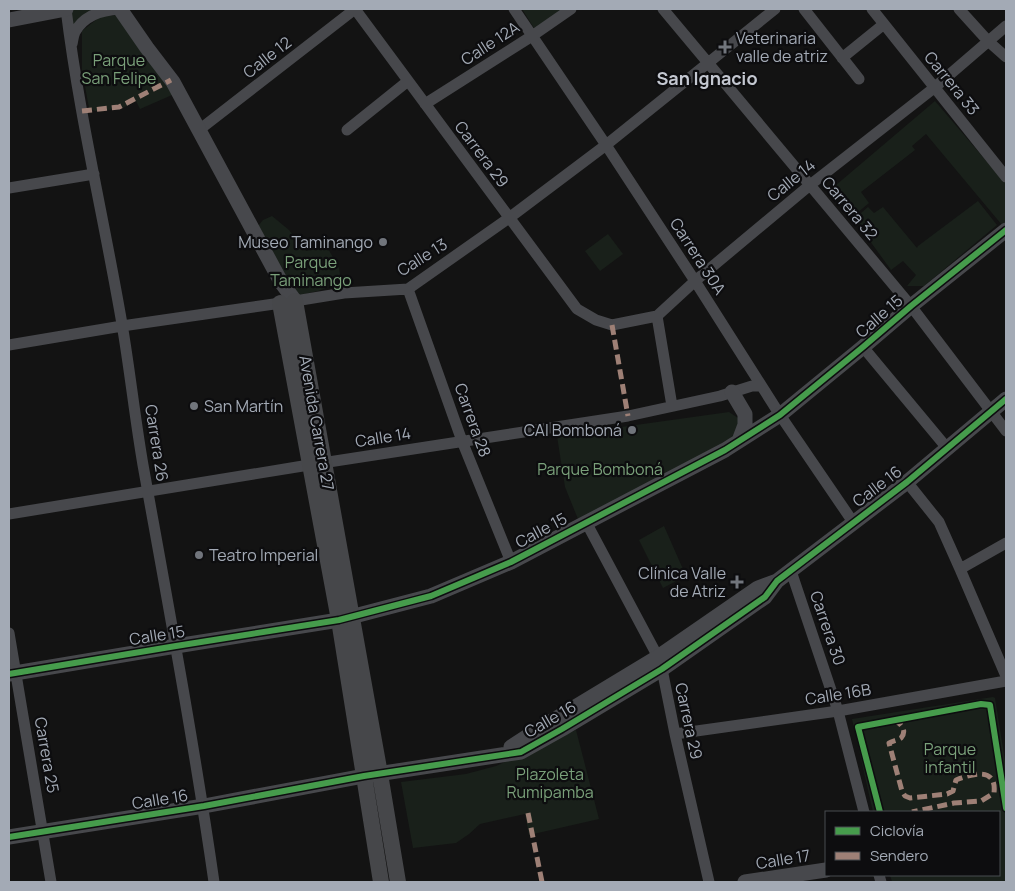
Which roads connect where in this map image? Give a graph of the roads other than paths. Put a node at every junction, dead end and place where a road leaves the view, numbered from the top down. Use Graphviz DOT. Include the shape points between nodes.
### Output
graph roads {
  1 [pos="66,9"];
  2 [pos="120,9"];
  3 [pos="355,9"];
  4 [pos="514,9"];
  5 [pos="571,9"];
  6 [pos="663,9"];
  7 [pos="775,9"];
  8 [pos="804,9"];
  9 [pos="872,9"];
  10 [pos="959,9"];
  11 [pos="9,20"];
  12 [pos="884,24"];
  13 [pos="1006,26"];
  14 [pos="532,36"];
  15 [pos="988,41"];
  16 [pos="71,49"];
  17 [pos="1006,56"];
  18 [pos="842,58"];
  19 [pos="708,63"];
  20 [pos="859,79"];
  21 [pos="408,81"];
  22 [pos="934,88"];
  23 [pos="425,104"];
  24 [pos="199,130"];
  25 [pos="347,130"];
  26 [pos="606,145"];
  27 [pos="94,174"];
  28 [pos="1006,176"];
  29 [pos="810,185"];
  30 [pos="9,188"];
  31 [pos="509,218"];
  32 [pos="1006,230"];
  33 [pos="695,281"];
  34 [pos="408,289"];
  35 [pos="287,302"];
  36 [pos="911,306"];
  37 [pos="657,316"];
  38 [pos="122,326"];
  39 [pos="9,346"];
  40 [pos="863,347"];
  41 [pos="761,386"];
  42 [pos="732,392"];
  43 [pos="1006,399"];
  44 [pos="672,406"];
  45 [pos="991,412"];
  46 [pos="780,415"];
  47 [pos="1006,431"];
  48 [pos="462,441"];
  49 [pos="739,441"];
  50 [pos="947,448"];
  51 [pos="317,464"];
  52 [pos="907,482"];
  53 [pos="148,492"];
  54 [pos="9,514"];
  55 [pos="586,522"];
  56 [pos="853,522"];
  57 [pos="1006,543"];
  58 [pos="511,562"];
  59 [pos="960,569"];
  60 [pos="791,571"];
  61 [pos="345,618"];
  62 [pos="9,633"];
  63 [pos="176,646"];
  64 [pos="660,663"];
  65 [pos="12,673"];
  66 [pos="1006,676"];
  67 [pos="1006,681"];
  68 [pos="838,711"];
  69 [pos="674,734"];
  70 [pos="372,775"];
  71 [pos="204,806"];
  72 [pos="864,811"];
  73 [pos="43,832"];
  74 [pos="9,837"];
  75 [pos="825,870"];
  76 [pos="52,882"];
  77 [pos="214,882"];
  78 [pos="381,882"];
  79 [pos="398,882"];
  80 [pos="709,882"];
  81 [pos="745,882"];
  1 -- 11 [label="street"];
  1 -- 16 [label="street, Carrera 26"];
  2 -- 16 [label="street" via="97,13 84,21 74,33"];
  2 -- 24 [label="street, Avenida Carrera 27" via="173,82"];
  3 -- 21 [label="street, Carrera 29"];
  3 -- 24 [label="street, Calle 12"];
  4 -- 14 [label="street, Carrera 30A"];
  5 -- 14 [label="street, Calle 12A"];
  6 -- 19 [label="street, Carrera 32"];
  7 -- 19 [label="street, Calle 13"];
  8 -- 18 [label="street"];
  9 -- 12 [label="street, Carrera 33"];
  10 -- 15 [label="street"];
  12 -- 18 [label="street"];
  12 -- 22 [label="street, Carrera 33"];
  13 -- 15 [label="street, Calle 14"];
  14 -- 23 [label="street, Calle 12A"];
  14 -- 26 [label="street, Carrera 30A"];
  15 -- 17 [label="street"];
  15 -- 22 [label="street, Calle 14"];
  16 -- 27 [label="street, Carrera 26"];
  18 -- 20 [label="street"];
  19 -- 26 [label="street, Calle 13"];
  19 -- 29 [label="street, Carrera 32"];
  21 -- 23 [label="street, Carrera 29"];
  21 -- 25 [label="street"];
  22 -- 28 [label="street, Carrera 33"];
  22 -- 29 [label="street, Calle 14"];
  23 -- 31 [label="street, Carrera 29"];
  24 -- 35 [label="street, Avenida Carrera 27" via="282,282"];
  26 -- 31 [label="street, Calle 13"];
  26 -- 33 [label="street, Carrera 30A"];
  27 -- 30 [label="street"];
  27 -- 38 [label="street, Carrera 26"];
  29 -- 33 [label="street, Calle 14"];
  29 -- 36 [label="street, Carrera 32"];
  31 -- 34 [label="street, Calle 13"];
  31 -- 37 [label="street, Carrera 29" via="577,309 612,325"];
  32 -- 36 [label="street, Calle 15"];
  33 -- 37 [label="street, Calle 14"];
  33 -- 41 [label="street, Carrera 30A"];
  34 -- 35 [label="street, Calle 13" via="344,293"];
  34 -- 48 [label="street, Carrera 28"];
  35 -- 38 [label="street, Calle 13"];
  35 -- 51 [label="main road, Avenida Carrera 27"];
  36 -- 40 [label="street, Calle 15"];
  36 -- 45 [label="street, Carrera 32"];
  37 -- 44 [label="street"];
  38 -- 39 [label="street, Calle 13"];
  38 -- 53 [label="street, Carrera 26"];
  40 -- 46 [label="street, Calle 15"];
  40 -- 50 [label="street"];
  41 -- 42 [label="street, Calle 14"];
  41 -- 46 [label="street, Carrera 30A"];
  42 -- 44 [label="street, Calle 14"];
  42 -- 49 [label="street" via="745,414"];
  43 -- 45 [label="street, Calle 16"];
  44 -- 48 [label="street, Calle 14" via="628,416"];
  45 -- 47 [label="street, Carrera 32"];
  45 -- 50 [label="street, Calle 16"];
  46 -- 49 [label="street, Calle 15"];
  46 -- 56 [label="street, Carrera 30A"];
  48 -- 51 [label="street, Calle 14"];
  48 -- 58 [label="street, Carrera 28"];
  49 -- 55 [label="street, Calle 15"];
  50 -- 52 [label="street, Calle 16"];
  51 -- 53 [label="street, Calle 14"];
  51 -- 61 [label="main road, Avenida Carrera 27"];
  52 -- 56 [label="street, Calle 16"];
  52 -- 59 [label="street" via="939,522"];
  53 -- 54 [label="street, Calle 14"];
  53 -- 63 [label="street, Carrera 26"];
  55 -- 58 [label="street, Calle 15"];
  55 -- 64 [label="street, Carrera 29"];
  56 -- 60 [label="street, Calle 16"];
  57 -- 59 [label="street"];
  58 -- 61 [label="street, Calle 15" via="431,596"];
  59 -- 66 [label="street"];
  60 -- 64 [label="street, Calle 16" via="778,581 758,588"];
  60 -- 68 [label="street, Carrera 30"];
  61 -- 63 [label="street, Calle 15"];
  61 -- 70 [label="main road, Avenida Carrera 27"];
  62 -- 65 [label="street, Carrera 25"];
  63 -- 65 [label="street, Calle 15"];
  63 -- 71 [label="street, Carrera 26"];
  64 -- 69 [label="street, Carrera 29"];
  64 -- 70 [label="street, Calle 16" via="534,732 499,755"];
  65 -- 73 [label="street, Carrera 25"];
  67 -- 68 [label="street, Calle 16B"];
  68 -- 69 [label="street, Calle 16B"];
  68 -- 72 [label="street, Carrera 30"];
  69 -- 80 [label="street, Carrera 29"];
  70 -- 71 [label="street, Calle 16"];
  70 -- 78 [label="main road, Avenida Carrera 27"];
  70 -- 79 [label="main road, Avenida Carrera 27"];
  71 -- 73 [label="street, Calle 16"];
  71 -- 77 [label="street, Carrera 26"];
  73 -- 74 [label="street, Calle 16"];
  73 -- 76 [label="street, Carrera 25"];
  75 -- 81 [label="street, Calle 17"];
}
